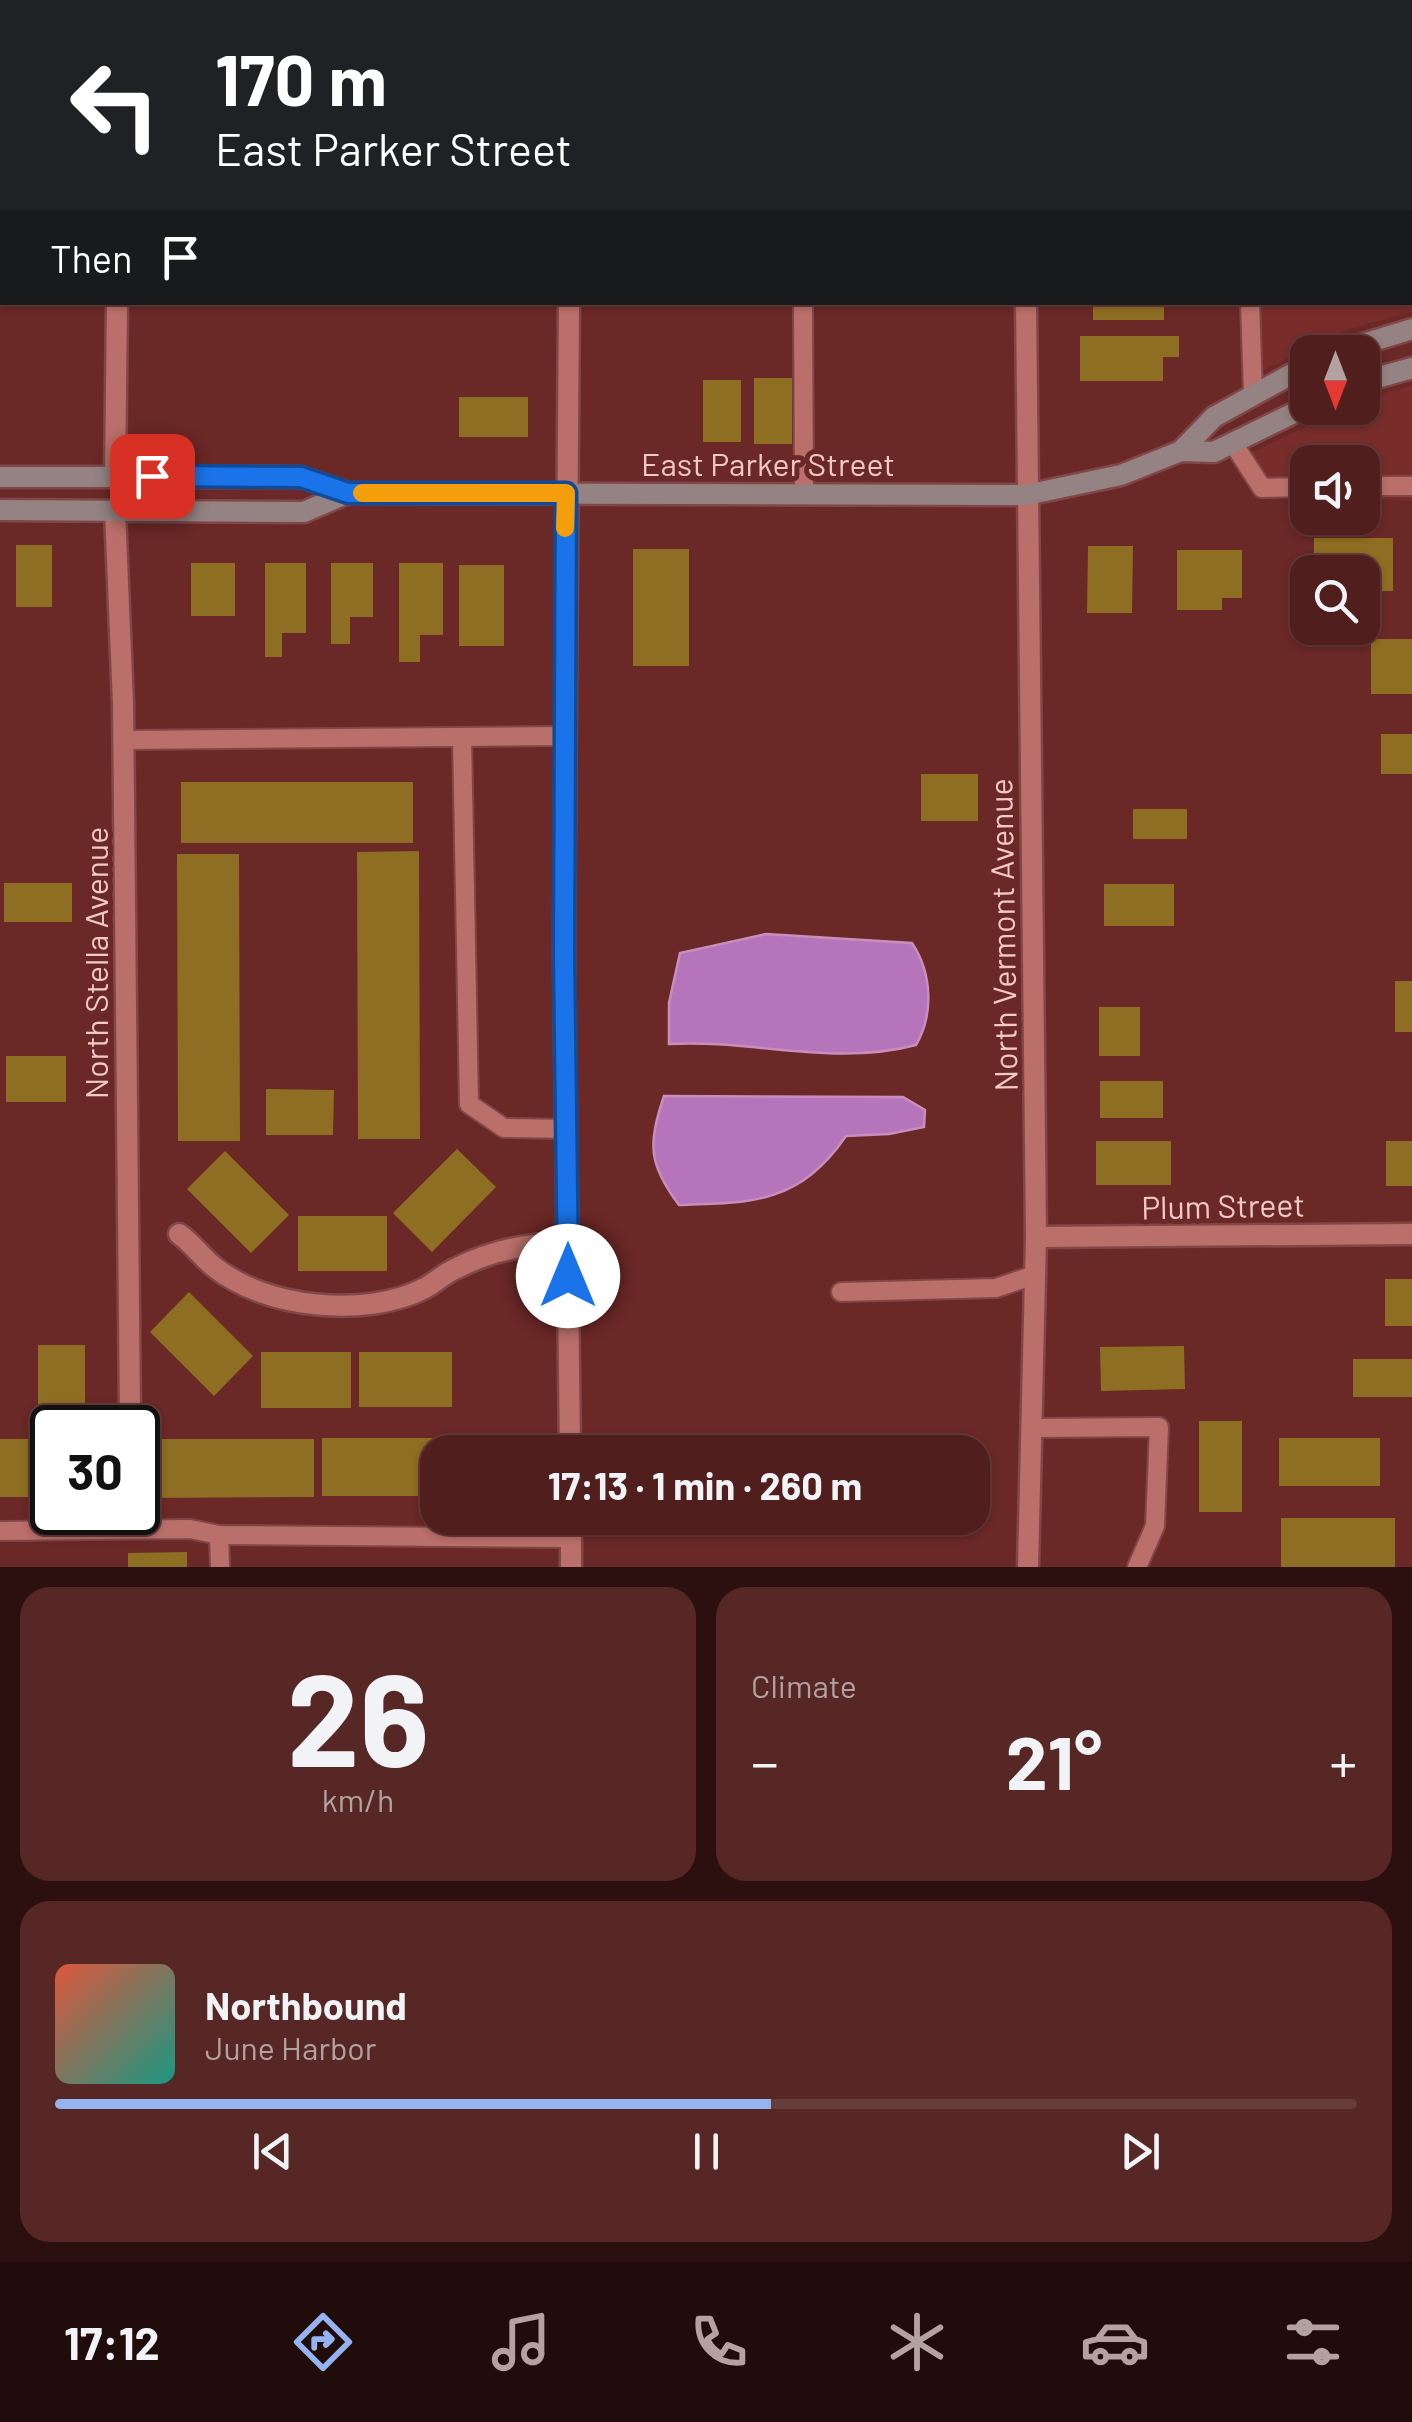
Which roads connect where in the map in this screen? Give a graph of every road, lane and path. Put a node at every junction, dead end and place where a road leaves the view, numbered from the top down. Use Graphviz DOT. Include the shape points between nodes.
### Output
graph roads {
  1 [pos="117,305"];
  2 [pos="568,305"];
  3 [pos="804,305"];
  4 [pos="1026,305"];
  5 [pos="1250,305"];
  6 [pos="1412,329"];
  7 [pos="1380,339"];
  8 [pos="1412,368"];
  9 [pos="1290,375"];
  10 [pos="1380,377"];
  11 [pos="1254,394"];
  12 [pos="1290,415"];
  13 [pos="1233,443"];
  14 [pos="1181,451"];
  15 [pos="115,476"];
  16 [pos="0,477"];
  17 [pos="1380,486"];
  18 [pos="1412,486"];
  19 [pos="1290,487"];
  20 [pos="804,492"];
  21 [pos="348,493"];
  22 [pos="566,493"];
  23 [pos="1026,495"];
  24 [pos="0,510"];
  25 [pos="115,511"];
  26 [pos="564,736"];
  27 [pos="462,737"];
  28 [pos="124,740"];
  29 [pos="566,1129"];
  30 [pos="179,1234"];
  31 [pos="1412,1234"];
  32 [pos="1036,1237"];
  33 [pos="568,1243"];
  34 [pos="1034,1274"];
  35 [pos="841,1292"];
  36 [pos="130,1405"];
  37 [pos="1031,1428"];
  38 [pos="570,1435"];
  39 [pos="0,1530"];
  40 [pos="420,1533"];
  41 [pos="219,1535"];
  42 [pos="571,1535"];
  43 [pos="220,1567"];
  44 [pos="571,1567"];
  45 [pos="1028,1567"];
  46 [pos="1138,1567"];
  1 -- 15 [label="street"];
  2 -- 22 [label="street"];
  3 -- 20 [label="lane"];
  4 -- 23 [label="street, North Vermont Avenue"];
  5 -- 11 [label="lane"];
  6 -- 7 [label="street"];
  8 -- 10 [label="street"];
  9 -- 11 [label="street, East Parker Street"];
  11 -- 14 [label="street, East Parker Street" via="1214,417"];
  12 -- 13 [label="street, East Parker Street"];
  13 -- 14 [label="street, East Parker Street" via="1214,452"];
  13 -- 19 [label="lane" via="1262,488"];
  14 -- 23 [label="street, East Parker Street" via="1121,474"];
  15 -- 16 [label="street, East Parker Street"];
  15 -- 21 [label="street, East Parker Street" via="301,477"];
  17 -- 18 [label="lane"];
  20 -- 22 [label="street, East Parker Street"];
  20 -- 23 [label="street, East Parker Street"];
  21 -- 22 [label="street, East Parker Street"];
  21 -- 25 [label="street, East Parker Street" via="304,512"];
  22 -- 26 [label="street"];
  23 -- 32 [label="street, North Vermont Avenue"];
  24 -- 25 [label="street, East Parker Street"];
  25 -- 28 [label="street, North Stella Avenue"];
  26 -- 27 [label="lane"];
  26 -- 29 [label="street"];
  27 -- 28 [label="lane"];
  27 -- 29 [label="lane" via="469,1104 504,1128"];
  28 -- 36 [label="street, North Stella Avenue"];
  29 -- 33 [label="street"];
  30 -- 33 [label="street" via="213,1266 260,1292 339,1306 423,1290 500,1251"];
  31 -- 32 [label="street, Plum Street"];
  32 -- 34 [label="street, North Vermont Avenue"];
  33 -- 38 [label="street"];
  34 -- 35 [label="lane" via="996,1288"];
  34 -- 37 [label="street, North Vermont Avenue"];
  37 -- 45 [label="street, North Vermont Avenue"];
  37 -- 46 [label="lane" via="1159,1428 1155,1526"];
  39 -- 41 [label="lane" via="190,1529"];
  40 -- 41 [label="lane"];
  41 -- 43 [label="lane"];
  42 -- 44 [label="street"];
}
